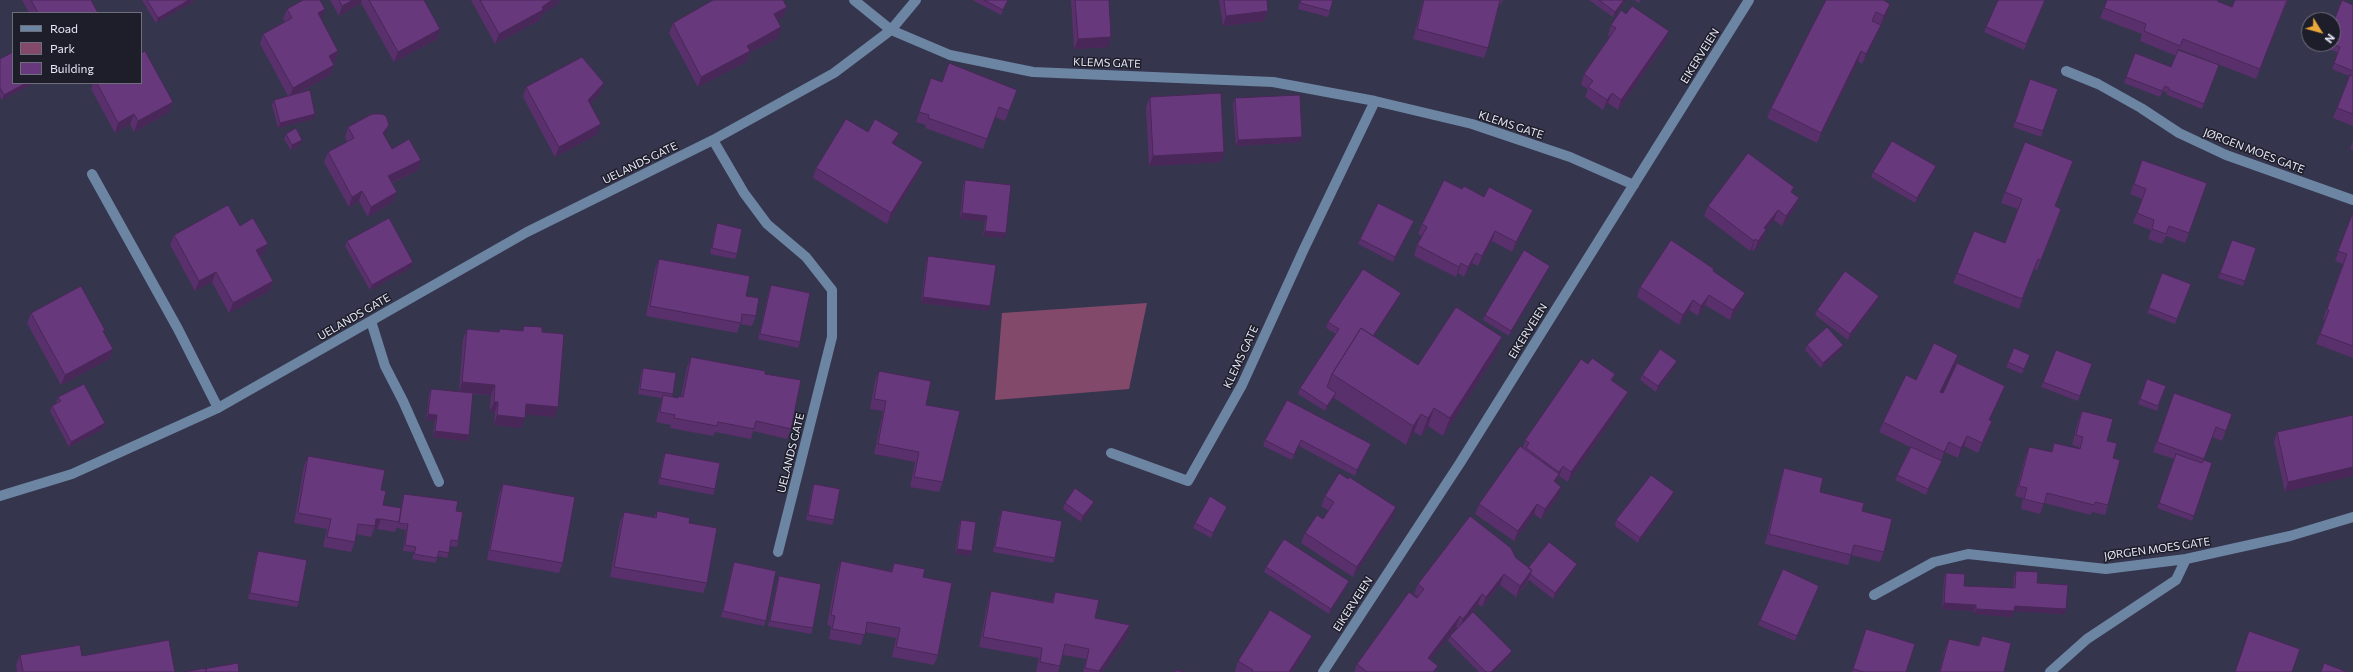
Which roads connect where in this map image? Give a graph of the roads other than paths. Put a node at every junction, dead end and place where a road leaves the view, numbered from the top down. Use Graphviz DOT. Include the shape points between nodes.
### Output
graph roads {
  1 [pos="854,0"];
  2 [pos="916,0"];
  3 [pos="1749,0"];
  4 [pos="891,30"];
  5 [pos="2066,71"];
  6 [pos="1375,101"];
  7 [pos="713,140"];
  8 [pos="92,174"];
  9 [pos="1634,185"];
  10 [pos="2353,200"];
  11 [pos="370,321"];
  12 [pos="218,408"];
  13 [pos="1111,453"];
  14 [pos="439,482"];
  15 [pos="0,496"];
  16 [pos="2353,517"];
  17 [pos="778,552"];
  18 [pos="2186,559"];
  19 [pos="1874,595"];
  20 [pos="1323,672"];
  21 [pos="2050,672"];
  1 -- 4 [label="street, KLEMS GATE"];
  2 -- 4 [label="street, UELANDS GATE"];
  3 -- 9 [label="street, EIKERVEIEN"];
  4 -- 6 [label="street, KLEMS GATE" via="950,55 1033,72 1273,82"];
  4 -- 7 [label="street, UELANDS GATE" via="834,73"];
  5 -- 10 [label="street, JØRGEN MOES GATE" via="2098,84 2179,133 2226,155"];
  6 -- 9 [label="street, KLEMS GATE" via="1472,124 1570,157"];
  6 -- 13 [label="street, KLEMS GATE" via="1242,385 1188,481"];
  7 -- 11 [label="street, UELANDS GATE" via="527,232"];
  7 -- 17 [label="street, UELANDS GATE" via="744,192 767,224 806,257 832,290 832,337"];
  8 -- 12 [label="street"];
  9 -- 20 [label="street, EIKERVEIEN" via="1460,463"];
  11 -- 12 [label="street, UELANDS GATE"];
  11 -- 14 [label="street" via="385,366"];
  12 -- 15 [label="street, UELANDS GATE" via="72,474"];
  16 -- 18 [label="street, JØRGEN MOES GATE" via="2290,536"];
  18 -- 19 [label="street, JØRGEN MOES GATE" via="2106,569 1968,554 1934,562"];
  18 -- 21 [label="street" via="2176,580 2087,639"];
}
